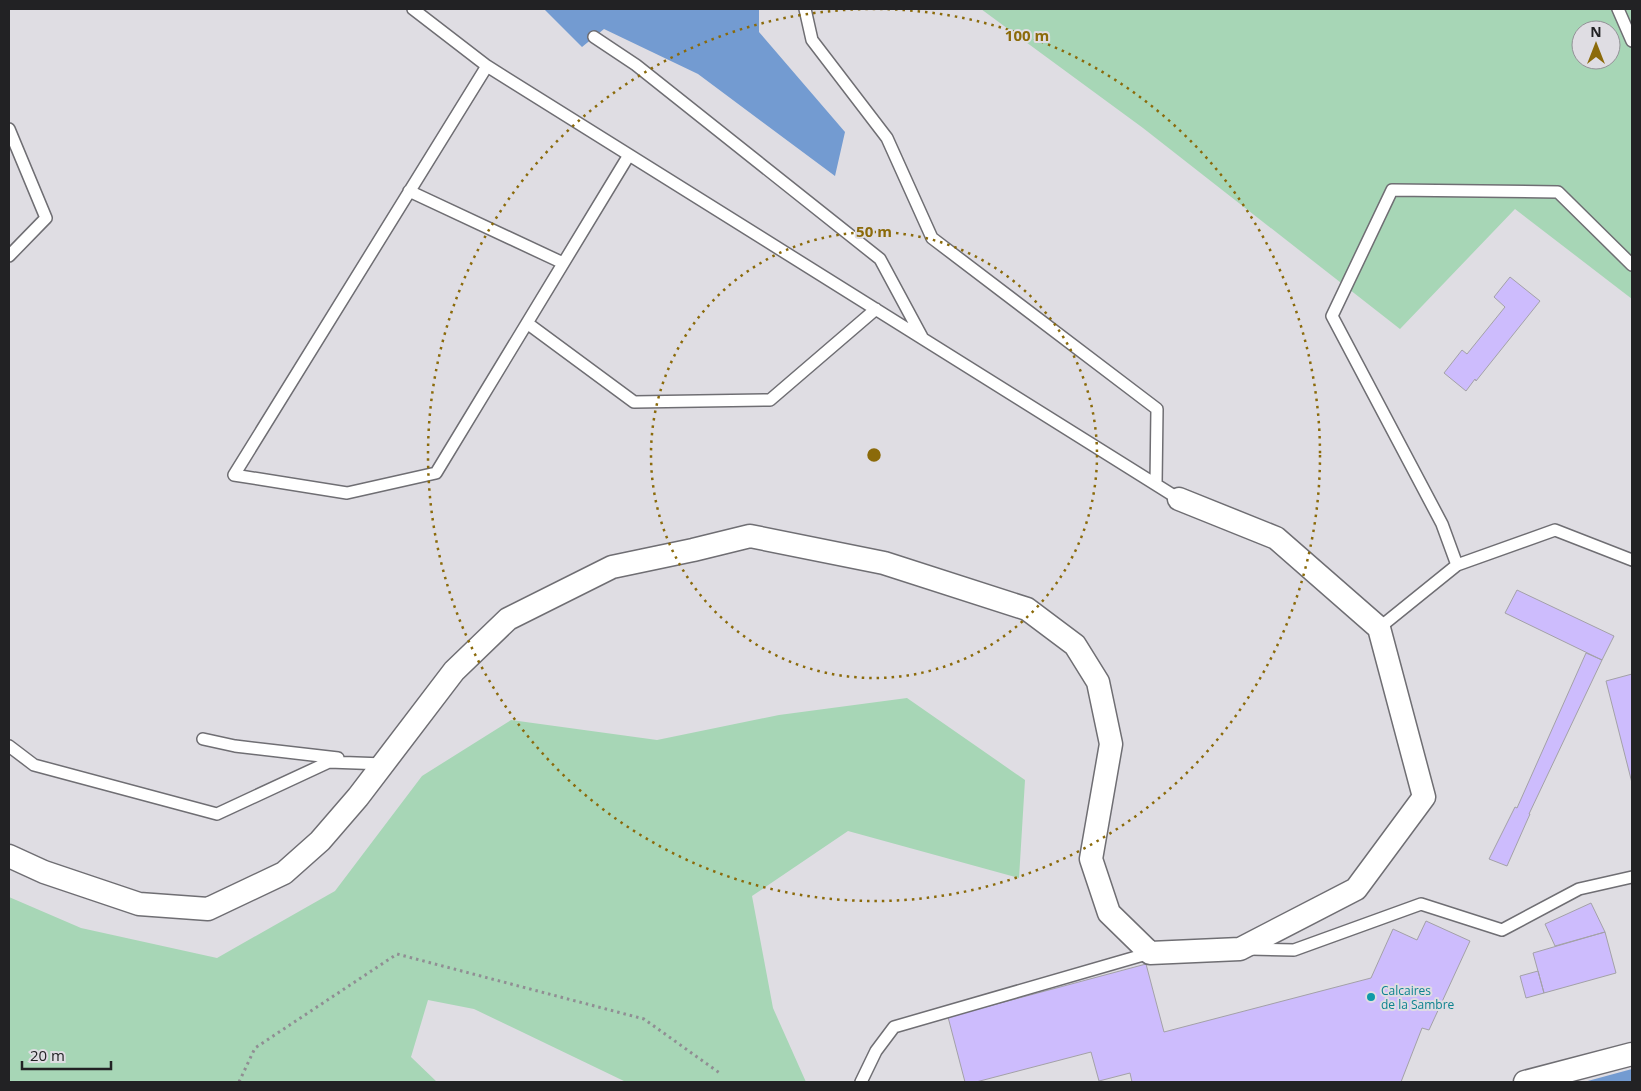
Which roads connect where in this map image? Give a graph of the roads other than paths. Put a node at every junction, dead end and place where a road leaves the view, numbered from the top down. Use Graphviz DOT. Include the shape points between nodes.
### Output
graph roads {
  1 [pos="413,9"];
  2 [pos="805,9"];
  3 [pos="1618,9"];
  4 [pos="594,37"];
  5 [pos="1632,41"];
  6 [pos="486,66"];
  7 [pos="9,129"];
  8 [pos="629,155"];
  9 [pos="409,191"];
  10 [pos="9,256"];
  11 [pos="563,263"];
  12 [pos="1632,265"];
  13 [pos="876,309"];
  14 [pos="527,323"];
  15 [pos="922,338"];
  16 [pos="1156,484"];
  17 [pos="1179,499"];
  18 [pos="1632,560"];
  19 [pos="1457,565"];
  20 [pos="1379,628"];
  21 [pos="203,739"];
  22 [pos="9,746"];
  23 [pos="384,764"];
  24 [pos="9,856"];
  25 [pos="1632,877"];
  26 [pos="1240,949"];
  27 [pos="1150,953"];
  28 [pos="1632,1054"];
  29 [pos="861,1082"];
  30 [pos="1525,1082"];
  1 -- 6 [label="lane"];
  2 -- 16 [label="lane" via="812,40 887,138 932,238 1158,410"];
  3 -- 5 [label="lane"];
  4 -- 15 [label="lane" via="636,65 880,259"];
  6 -- 8 [label="lane"];
  6 -- 9 [label="lane"];
  7 -- 10 [label="lane" via="46,218"];
  8 -- 11 [label="lane"];
  8 -- 13 [label="lane"];
  9 -- 11 [label="lane"];
  9 -- 14 [label="lane" via="234,475 347,493 436,473"];
  11 -- 14 [label="lane"];
  12 -- 19 [label="lane" via="1558,192 1392,190 1332,316 1442,524"];
  13 -- 14 [label="lane" via="770,400 634,402"];
  13 -- 15 [label="lane"];
  15 -- 16 [label="lane"];
  16 -- 17 [label="lane"];
  17 -- 20 [label="street" via="1276,538"];
  18 -- 19 [label="lane" via="1555,530"];
  19 -- 20 [label="lane"];
  20 -- 26 [label="street" via="1424,797 1356,889"];
  21 -- 23 [label="lane" via="235,746"];
  22 -- 23 [label="lane" via="34,765 217,814 329,762"];
  23 -- 24 [label="street" via="320,841 284,873 208,909 139,904 44,872"];
  23 -- 27 [label="street" via="454,671 508,619 612,567 750,536 884,563 1027,609 1075,645 1098,682 1111,744 1092,859 1109,913"];
  25 -- 26 [label="lane" via="1580,889 1502,930 1421,904 1294,950"];
  26 -- 27 [label="street"];
  27 -- 29 [label="lane" via="894,1028 876,1051"];
  28 -- 30 [label="street"];
}
